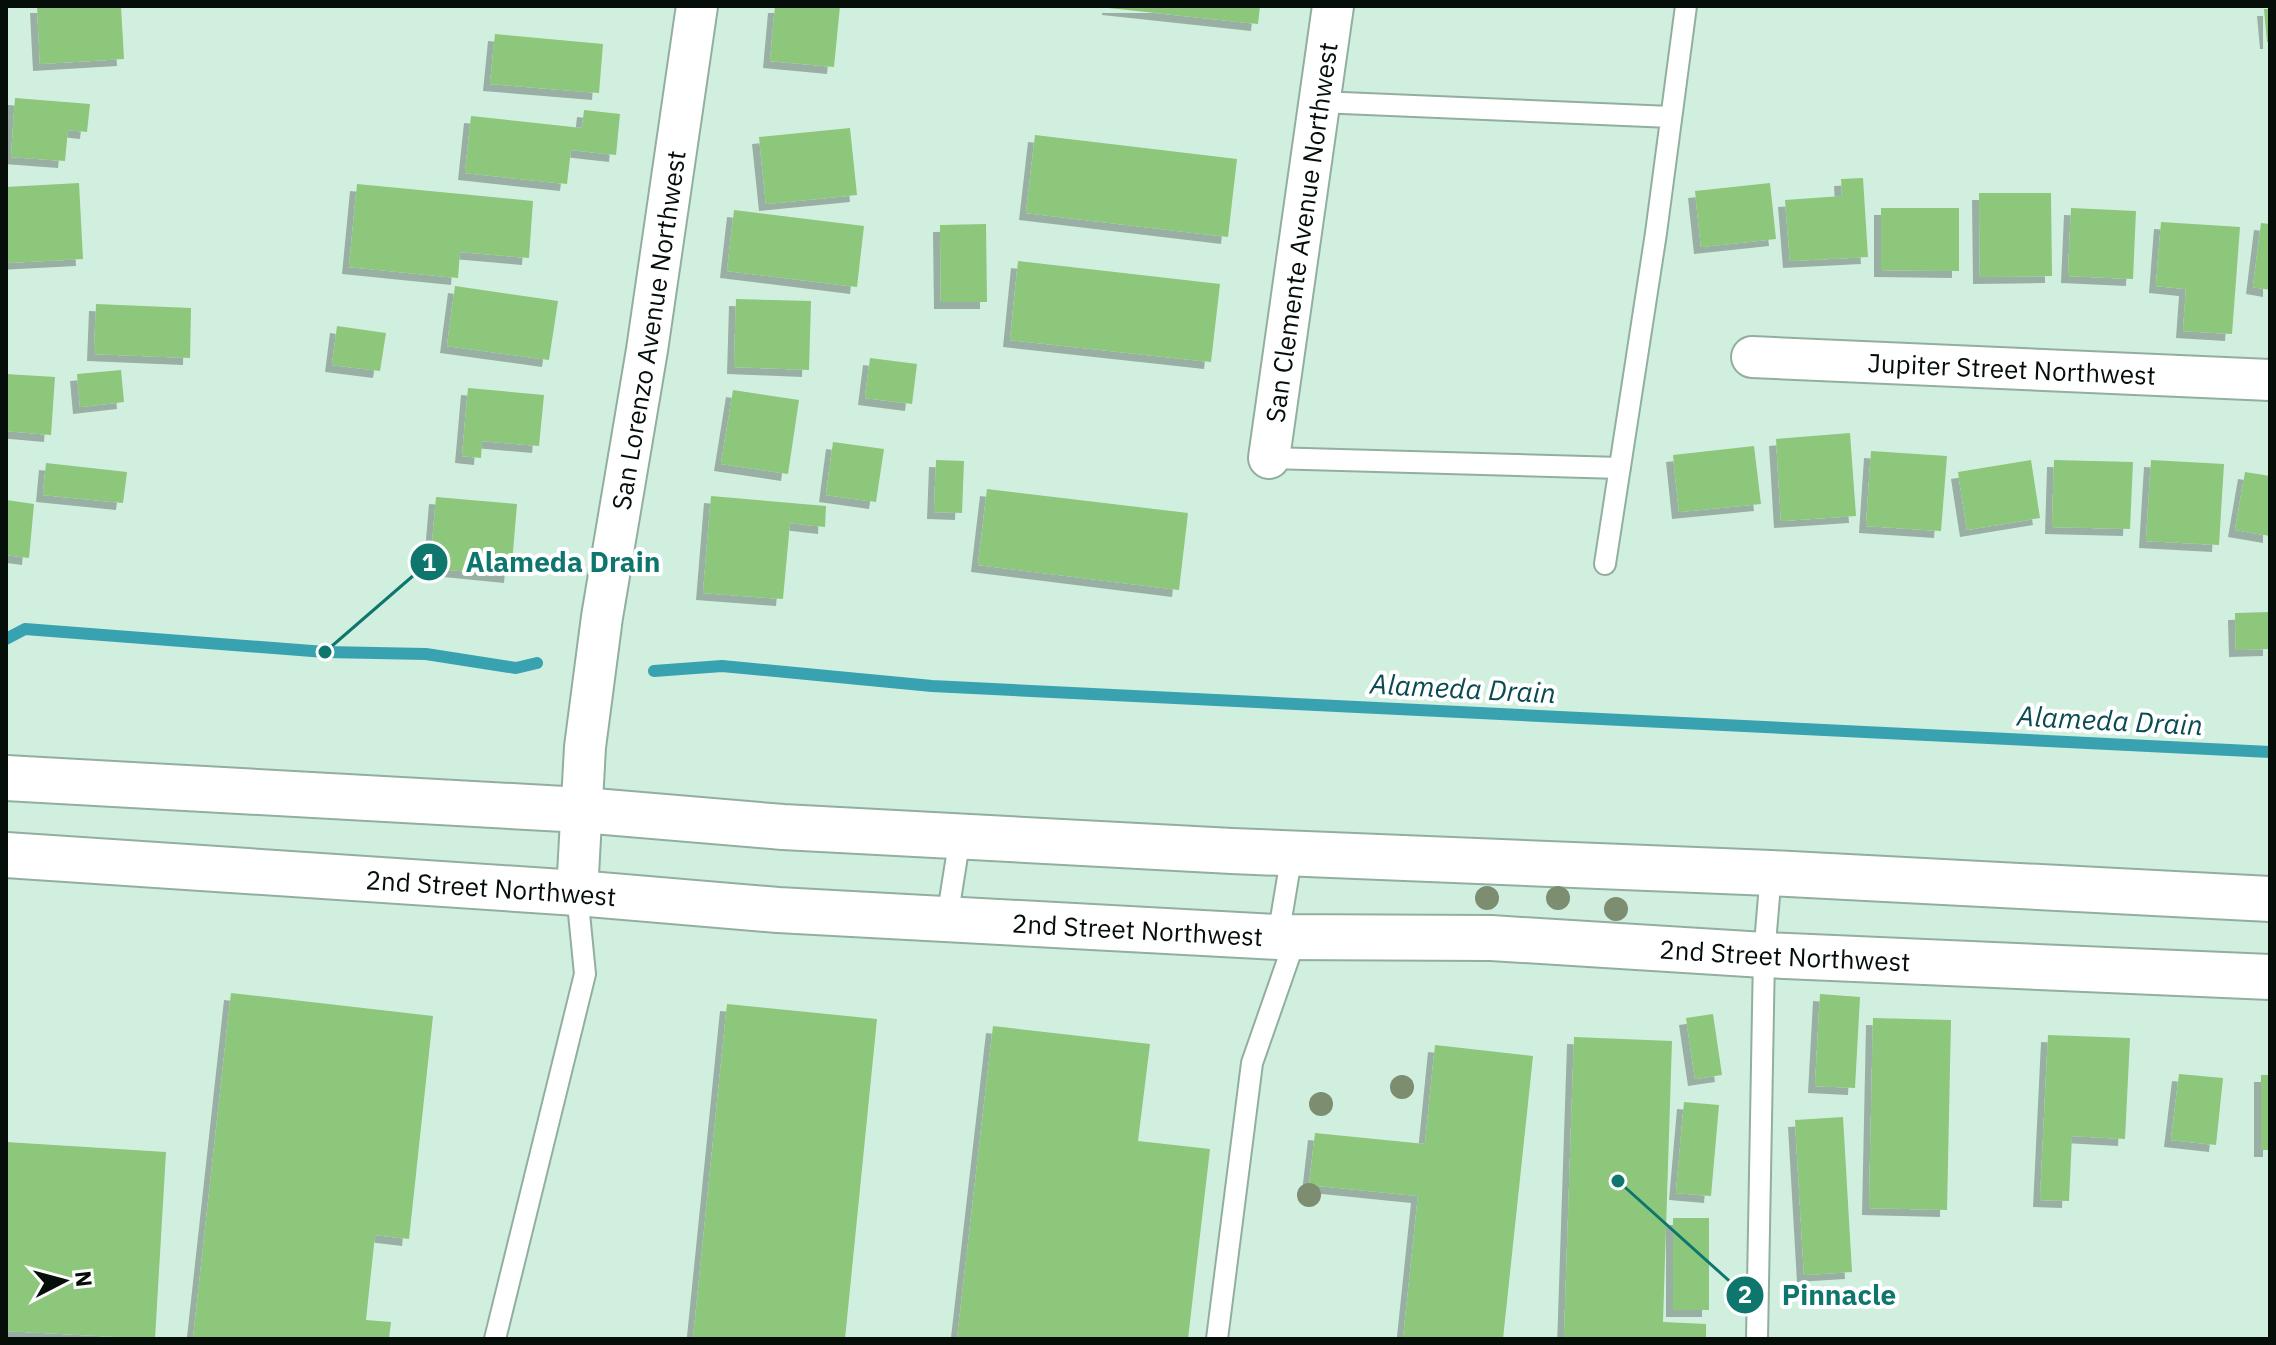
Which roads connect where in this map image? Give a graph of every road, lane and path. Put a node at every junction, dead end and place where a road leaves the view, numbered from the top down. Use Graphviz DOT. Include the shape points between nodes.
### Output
graph roads {
  1 [pos="697,6"];
  2 [pos="1333,6"];
  3 [pos="1686,6"];
  4 [pos="1319,102"];
  5 [pos="1671,117"];
  6 [pos="1752,357"];
  7 [pos="2270,380"];
  8 [pos="1269,458"];
  9 [pos="1620,468"];
  10 [pos="1605,564"];
  11 [pos="6,778"];
  12 [pos="582,810"];
  13 [pos="960,837"];
  14 [pos="1292,853"];
  15 [pos="6,855"];
  16 [pos="1771,873"];
  17 [pos="577,893"];
  18 [pos="2270,899"];
  19 [pos="947,919"];
  20 [pos="1287,937"];
  21 [pos="1764,955"];
  22 [pos="2270,977"];
  23 [pos="495,1339"];
  24 [pos="1217,1339"];
  25 [pos="1757,1339"];
  1 -- 12 [label="street, San Lorenzo Avenue Northwest" via="602,617"];
  2 -- 4 [label="street, San Clemente Avenue Northwest"];
  3 -- 5 [label="lane"];
  4 -- 5 [label="lane"];
  4 -- 8 [label="street, San Clemente Avenue Northwest"];
  5 -- 9 [label="lane"];
  6 -- 7 [label="street, Jupiter Street Northwest"];
  8 -- 9 [label="lane"];
  9 -- 10 [label="lane"];
  11 -- 12 [label="main road"];
  12 -- 13 [label="main road"];
  12 -- 17 [label="street, San Lorenzo Avenue Northwest"];
  13 -- 14 [label="main road"];
  13 -- 19 [label="lane"];
  14 -- 16 [label="main road"];
  14 -- 20 [label="lane"];
  15 -- 17 [label="main road, 2nd Street Northwest"];
  16 -- 18 [label="main road"];
  16 -- 21 [label="lane"];
  17 -- 19 [label="main road, 2nd Street Northwest"];
  17 -- 23 [label="lane" via="585,974"];
  19 -- 20 [label="main road, 2nd Street Northwest"];
  20 -- 21 [label="main road, 2nd Street Northwest" via="1491,938"];
  20 -- 24 [label="lane" via="1252,1063"];
  21 -- 22 [label="main road, 2nd Street Northwest"];
  21 -- 25 [label="lane"];
}
